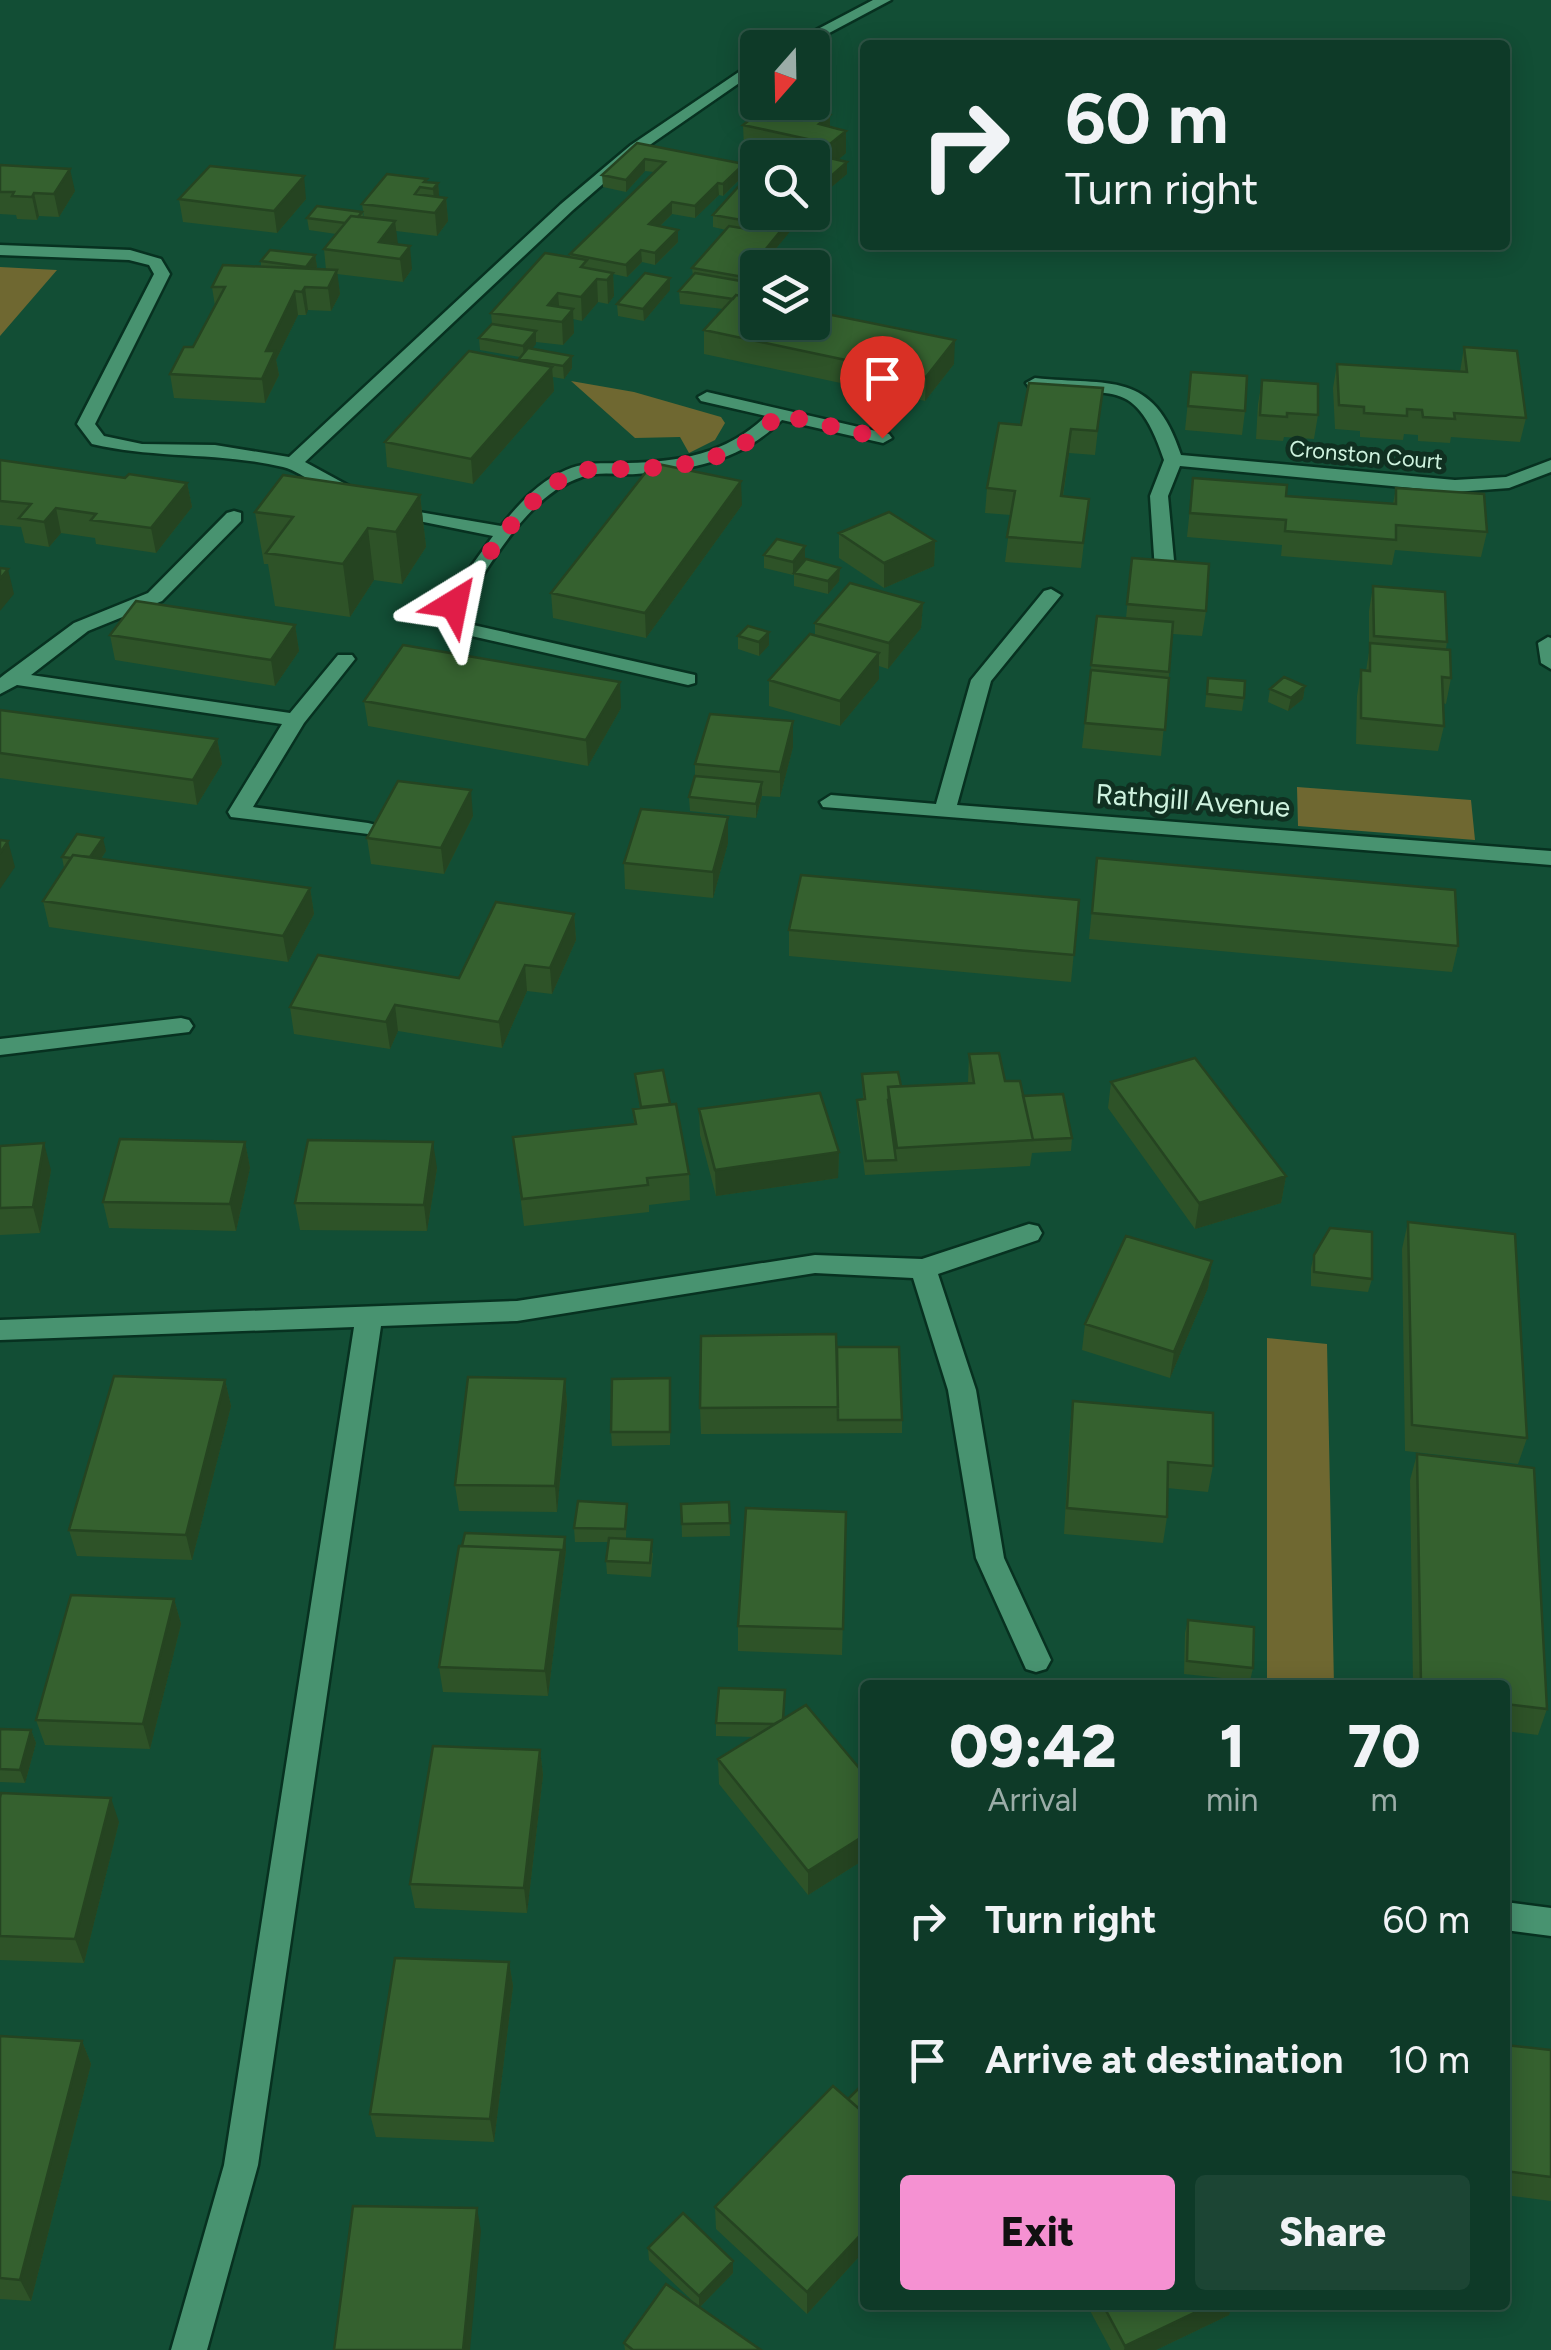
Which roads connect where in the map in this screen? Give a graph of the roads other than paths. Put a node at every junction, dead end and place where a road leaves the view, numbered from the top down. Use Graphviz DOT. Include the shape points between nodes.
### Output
graph roads {
  1 [pos="884,0"];
  2 [pos="824,30"];
  3 [pos="740,76"];
  4 [pos="0,250"];
  5 [pos="1036,383"];
  6 [pos="707,397"];
  7 [pos="778,414"];
  8 [pos="882,438"];
  9 [pos="1173,460"];
  10 [pos="293,463"];
  11 [pos="1551,466"];
  12 [pos="234,517"];
  13 [pos="504,532"];
  14 [pos="1165,571"];
  15 [pos="1051,595"];
  16 [pos="346,659"];
  17 [pos="688,679"];
  18 [pos="6,683"];
  19 [pos="294,720"];
  20 [pos="831,802"];
  21 [pos="946,811"];
  22 [pos="368,830"];
  23 [pos="1551,858"];
  24 [pos="181,1026"];
  25 [pos="0,1047"];
  26 [pos="1028,1233"];
  27 [pos="924,1270"];
  28 [pos="369,1316"];
  29 [pos="0,1330"];
  30 [pos="1036,1660"];
  31 [pos="1510,1917"];
  32 [pos="1551,1922"];
  33 [pos="189,2350"];
  1 -- 2 [label="street"];
  3 -- 10 [label="street" via="636,148"];
  4 -- 10 [label="street" via="130,255 155,262 162,274 86,424 98,440"];
  5 -- 9 [label="street" via="1130,393 1155,413"];
  6 -- 7 [label="street"];
  7 -- 8 [label="street"];
  7 -- 13 [label="street" via="735,452 670,468 568,475"];
  9 -- 11 [label="street, Cronston Court" via="1456,486 1509,482"];
  9 -- 14 [label="street" via="1159,496"];
  10 -- 13 [label="street" via="366,503"];
  12 -- 18 [label="street" via="155,597 81,627"];
  13 -- 17 [label="street" via="454,604 466,629"];
  15 -- 21 [label="street" via="981,680"];
  16 -- 19 [label="street"];
  18 -- 19 [label="street"];
  19 -- 22 [label="street" via="239,812"];
  20 -- 21 [label="street, Rathgill Avenue"];
  21 -- 23 [label="street, Rathgill Avenue"];
  24 -- 25 [label="street"];
  26 -- 27 [label="street"];
  27 -- 28 [label="street" via="815,1264 517,1310"];
  27 -- 30 [label="street" via="962,1390 990,1558"];
  28 -- 29 [label="street"];
  28 -- 33 [label="street" via="240,2165"];
  31 -- 32 [label="street"];
}
